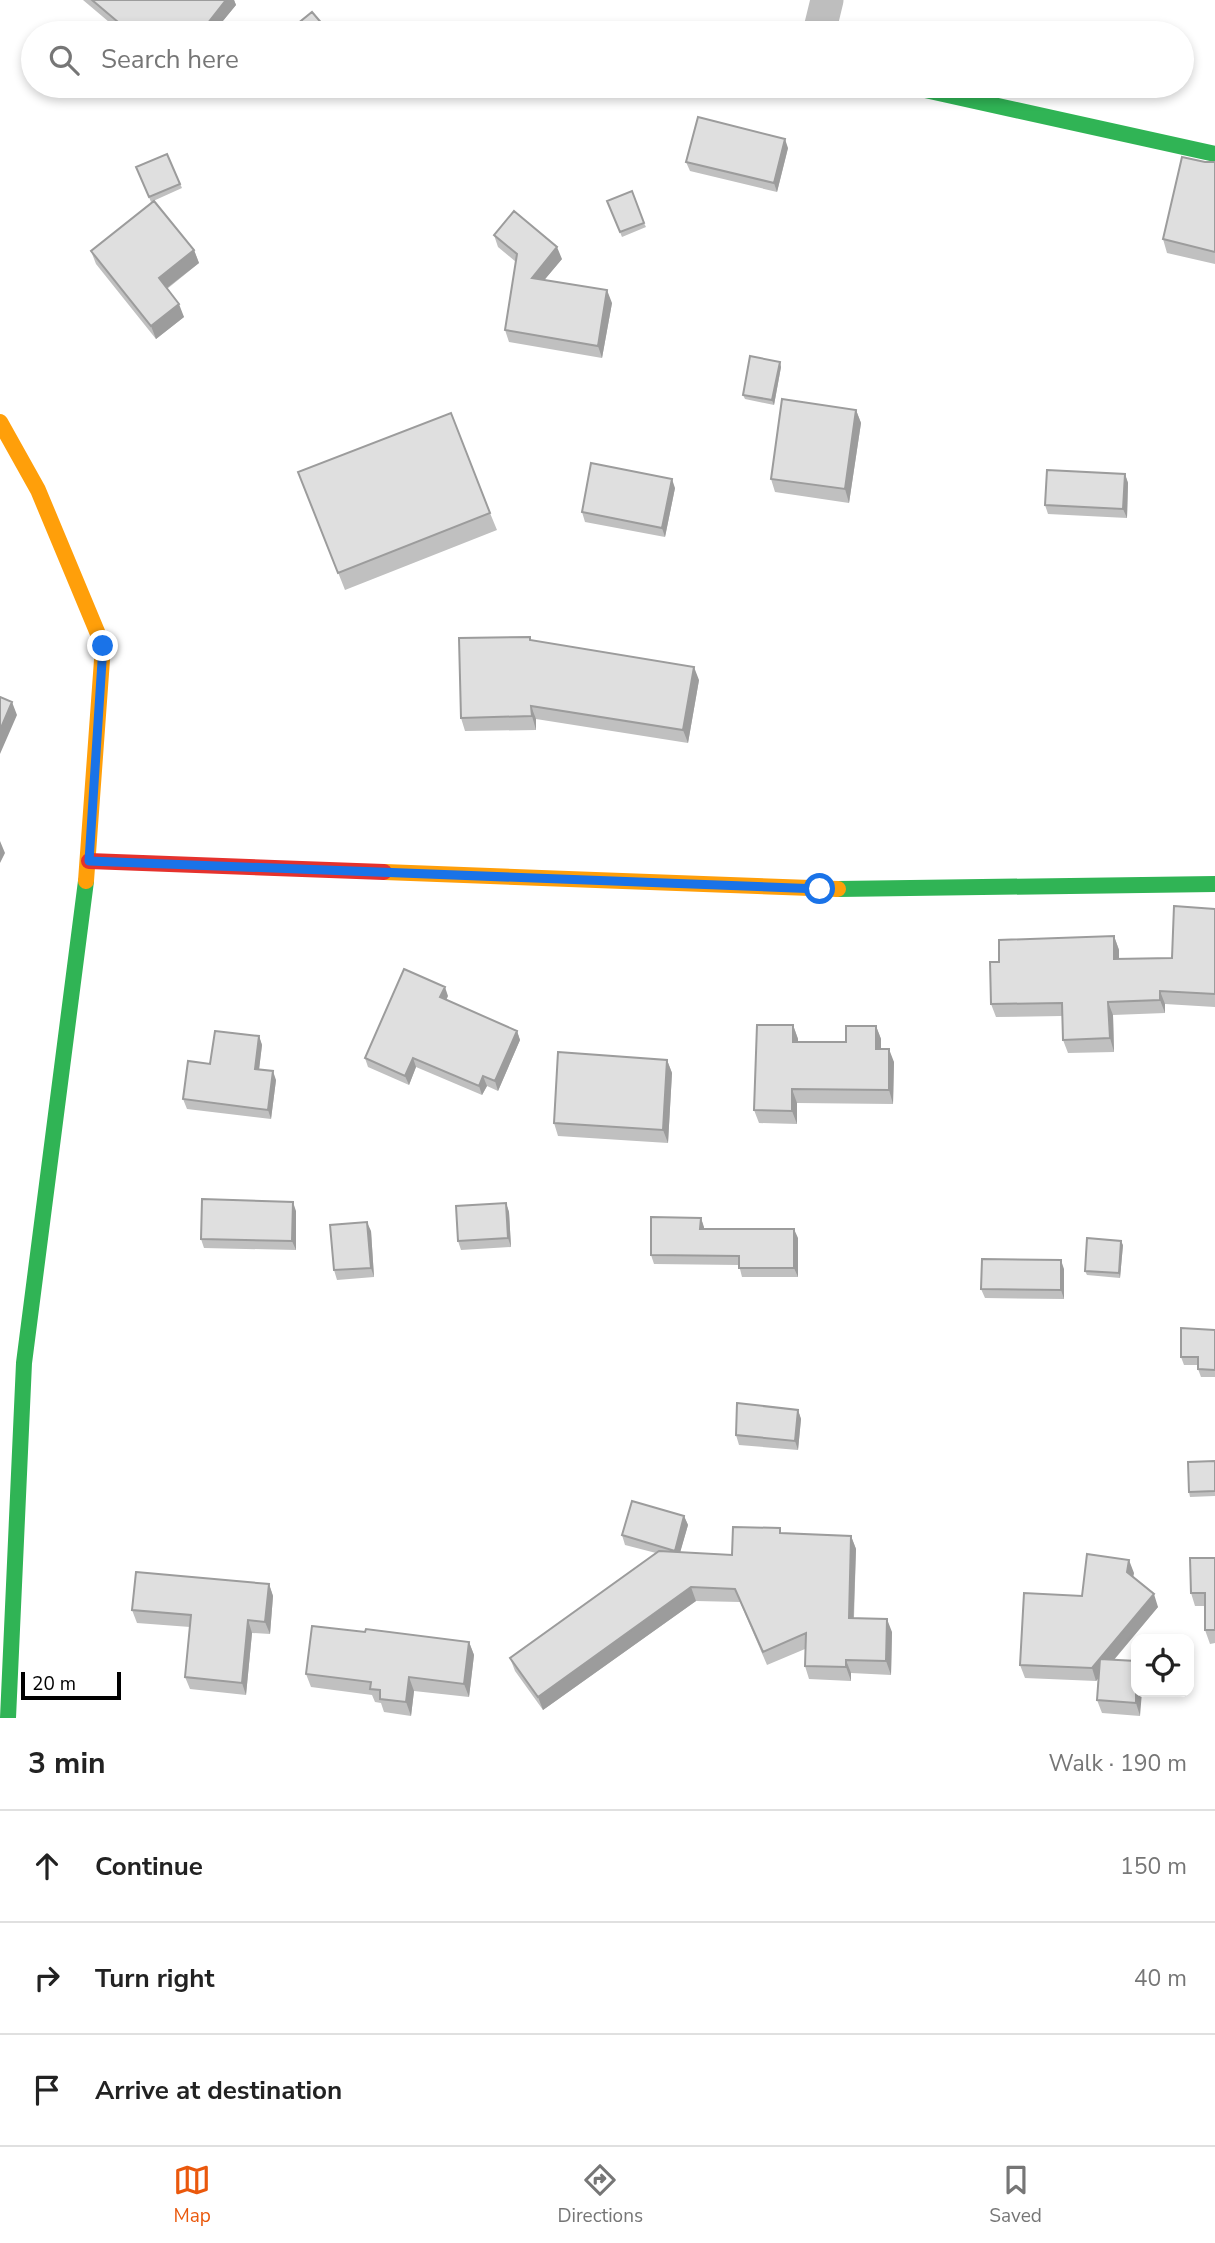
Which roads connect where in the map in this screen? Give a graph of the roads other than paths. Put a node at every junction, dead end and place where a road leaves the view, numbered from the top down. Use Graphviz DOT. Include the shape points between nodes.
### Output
graph roads {
  1 [pos="827,0"];
  2 [pos="822,21"];
  3 [pos="962,98"];
  4 [pos="1215,153"];
  5 [pos="0,422"];
  6 [pos="89,861"];
  7 [pos="1215,884"];
  8 [pos="12,1362"];
  9 [pos="8,1718"];
  1 -- 2 [label="street"];
  3 -- 4 [label="street"];
  5 -- 6 [label="street" via="38,490 103,646"];
  6 -- 7 [label="street" via="820,889"];
  6 -- 8 [label="street"];
  8 -- 9 [label="street"];
}
